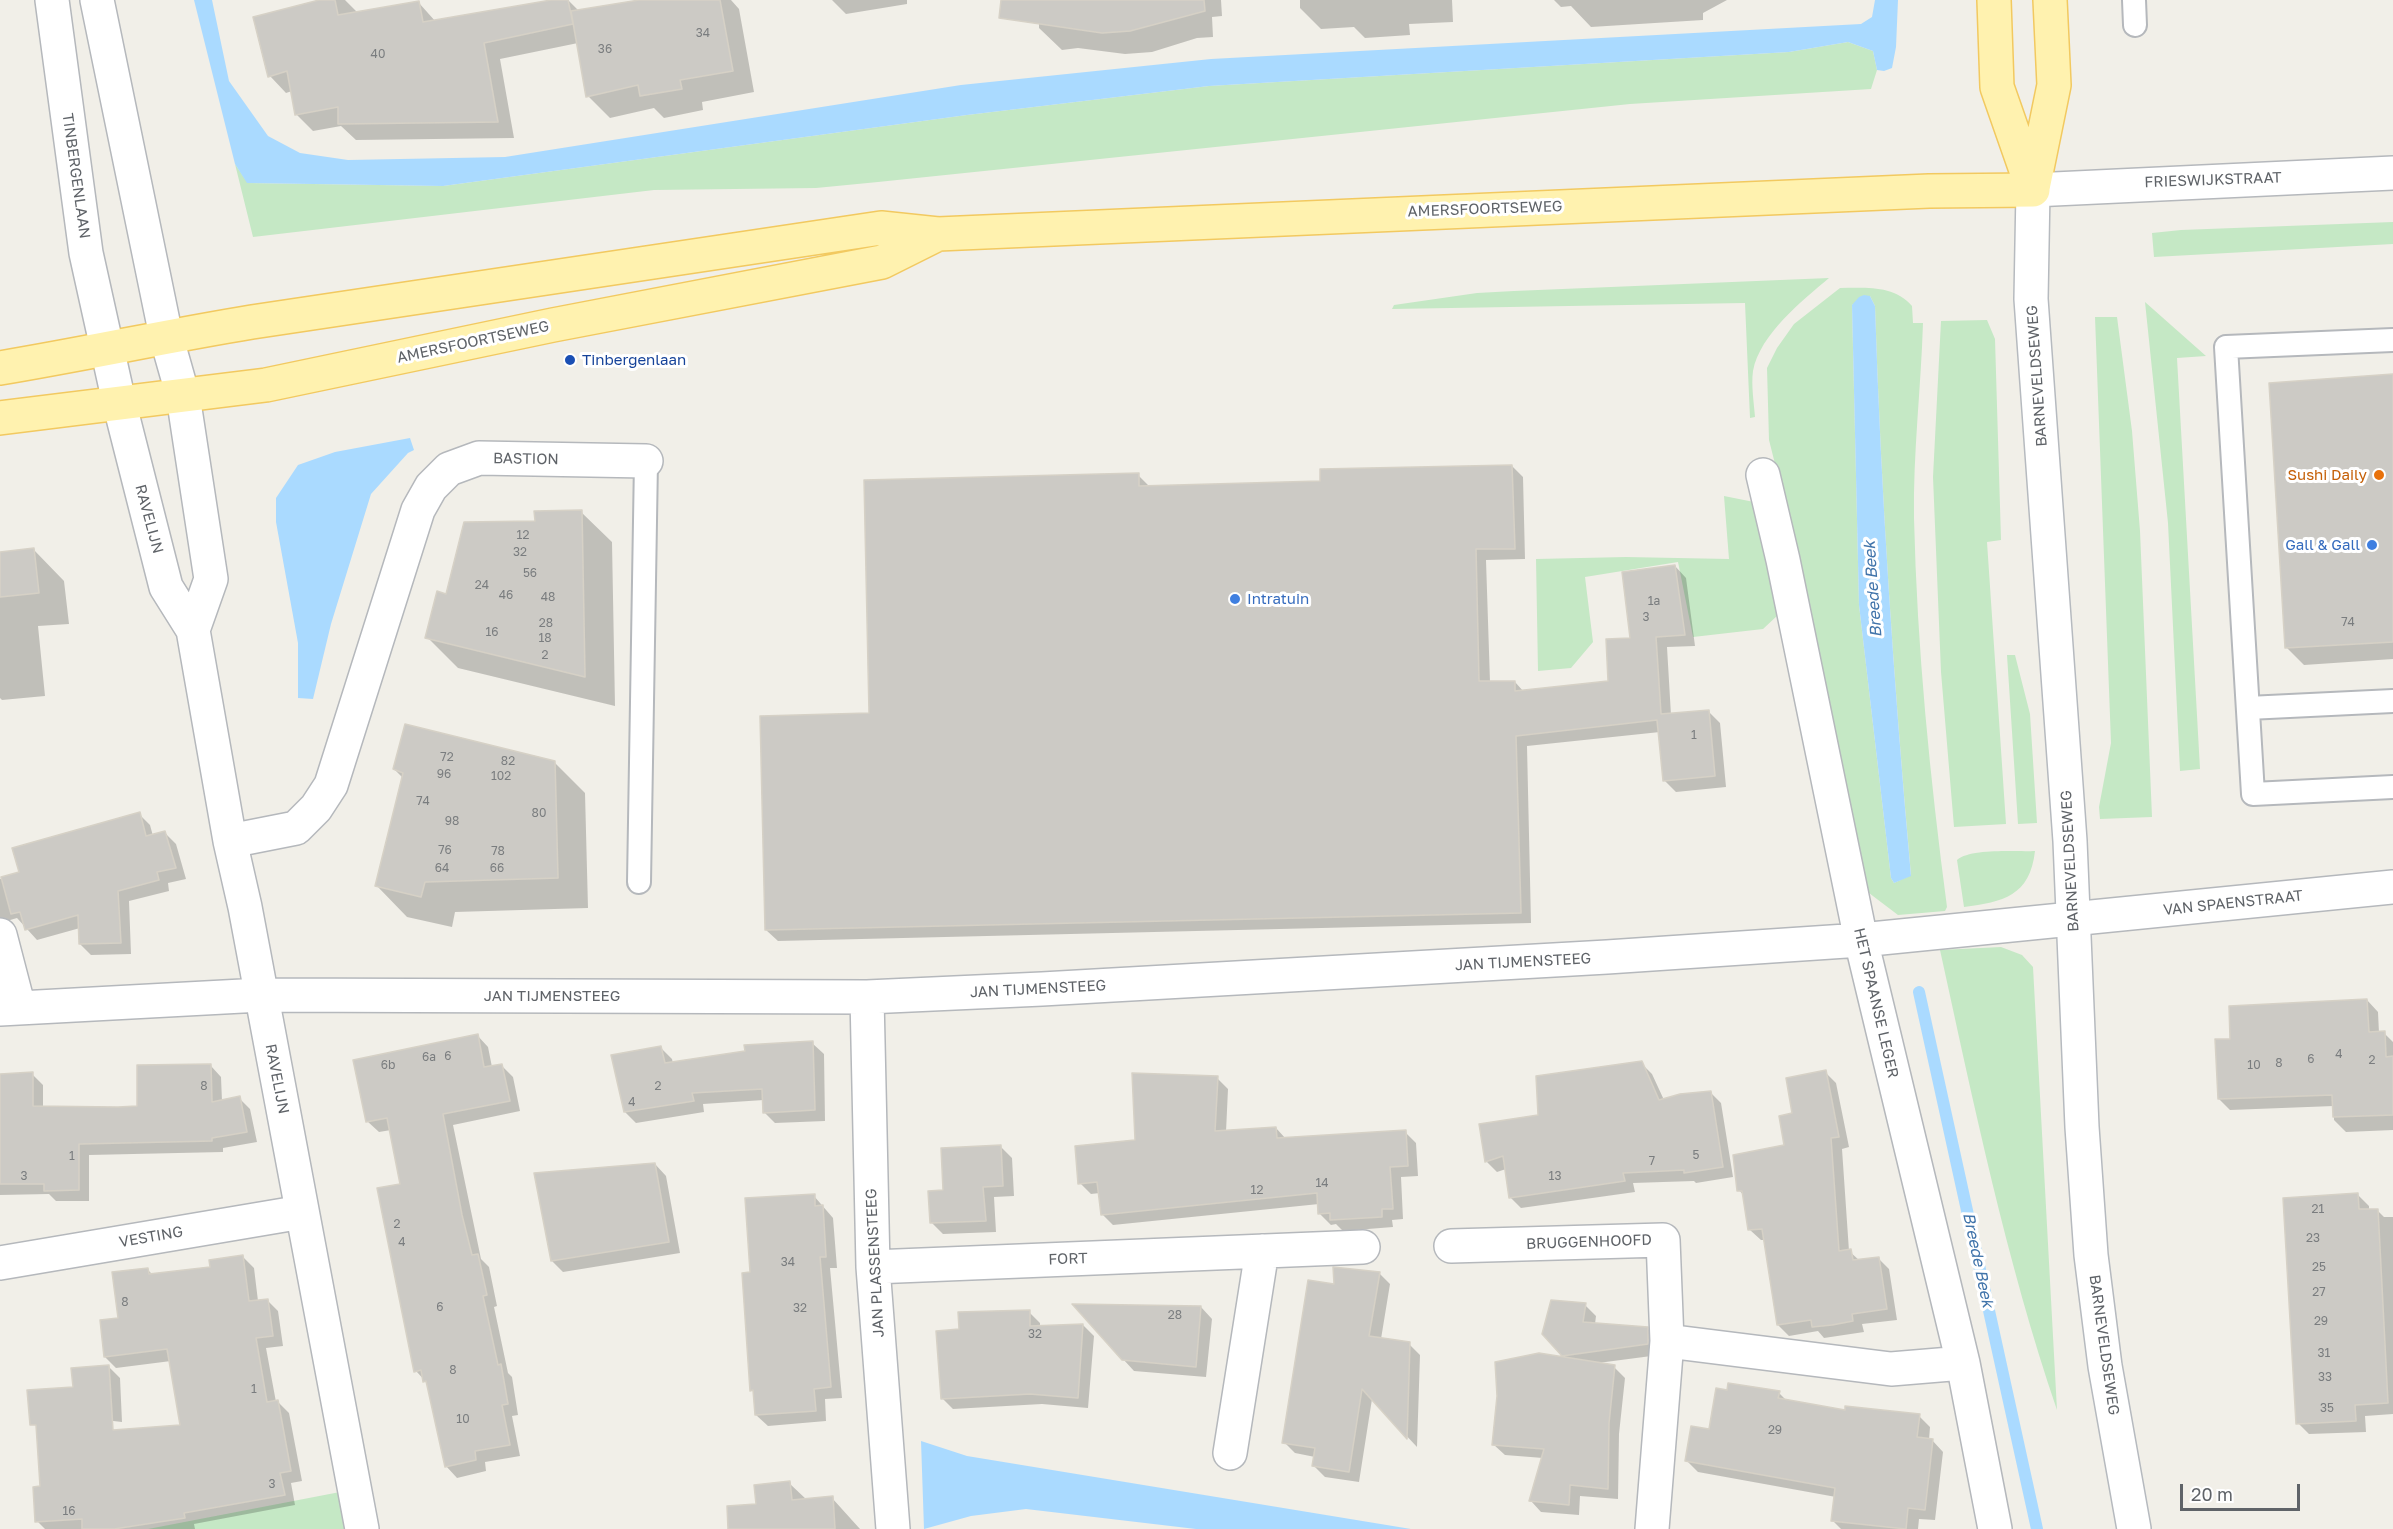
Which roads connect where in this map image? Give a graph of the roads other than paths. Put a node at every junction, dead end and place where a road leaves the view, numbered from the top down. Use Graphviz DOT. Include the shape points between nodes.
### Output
graph roads {
  1 [pos="52,0"];
  2 [pos="97,0"];
  3 [pos="1994,0"];
  4 [pos="2050,0"];
  5 [pos="2134,0"];
  6 [pos="2135,25"];
  7 [pos="2393,173"];
  8 [pos="2033,189"];
  9 [pos="938,234"];
  10 [pos="166,336"];
  11 [pos="2393,340"];
  12 [pos="107,350"];
  13 [pos="0,368"];
  14 [pos="183,396"];
  15 [pos="119,402"];
  16 [pos="0,418"];
  17 [pos="646,461"];
  18 [pos="1763,475"];
  19 [pos="193,630"];
  20 [pos="2393,700"];
  21 [pos="2248,708"];
  22 [pos="2393,787"];
  23 [pos="230,841"];
  24 [pos="639,882"];
  25 [pos="2393,887"];
  26 [pos="2074,920"];
  27 [pos="0,935"];
  28 [pos="1861,940"];
  29 [pos="261,995"];
  30 [pos="867,997"];
  31 [pos="10,1008"];
  32 [pos="302,1212"];
  33 [pos="1450,1246"];
  34 [pos="1363,1247"];
  35 [pos="1262,1251"];
  36 [pos="0,1263"];
  37 [pos="873,1267"];
  38 [pos="1667,1341"];
  39 [pos="1963,1363"];
  40 [pos="1230,1453"];
  41 [pos="362,1529"];
  42 [pos="893,1529"];
  43 [pos="1652,1529"];
  44 [pos="1995,1529"];
  45 [pos="2134,1529"];
  1 -- 12 [label="street, TINBERGENLAAN" via="86,253"];
  2 -- 10 [label="street"];
  3 -- 8 [label="main road" via="1997,87"];
  4 -- 8 [label="main road" via="2054,85"];
  5 -- 6 [label="lane"];
  7 -- 8 [label="street, FRIESWIJKSTRAAT"];
  8 -- 9 [label="main road, AMERSFOORTSEWEG"];
  8 -- 26 [label="street, BARNEVELDSEWEG" via="2031,298"];
  9 -- 10 [label="main road, AMERSFOORTSEWEG" via="881,228"];
  9 -- 14 [label="main road, AMERSFOORTSEWEG" via="882,262 266,385"];
  10 -- 12 [label="main road, AMERSFOORTSEWEG"];
  10 -- 14 [label="street, RAVELIJN"];
  11 -- 21 [label="lane" via="2226,347"];
  12 -- 13 [label="main road, AMERSFOORTSEWEG"];
  12 -- 15 [label="street, TINBERGENLAAN"];
  14 -- 15 [label="main road, AMERSFOORTSEWEG"];
  14 -- 19 [label="street, RAVELIJN" via="211,579"];
  15 -- 16 [label="main road, AMERSFOORTSEWEG"];
  15 -- 19 [label="street, RAVELIJN" via="166,587"];
  17 -- 23 [label="street, BASTION" via="478,458 449,469 431,487 418,510 331,785 296,828"];
  17 -- 24 [label="lane, BASTION"];
  18 -- 28 [label="street, HET SPAANSE LEGER" via="1784,560"];
  19 -- 23 [label="street, RAVELIJN"];
  20 -- 21 [label="lane"];
  21 -- 22 [label="lane" via="2253,794"];
  23 -- 29 [label="street, RAVELIJN"];
  25 -- 26 [label="street, VAN SPAENSTRAAT"];
  26 -- 28 [label="street, JAN TIJMENSTEEG"];
  26 -- 45 [label="street, BARNEVELDSEWEG" via="2091,1255 2105,1366"];
  27 -- 31 [label="street"];
  28 -- 30 [label="street, JAN TIJMENSTEEG"];
  28 -- 39 [label="street, HET SPAANSE LEGER"];
  29 -- 30 [label="street, JAN TIJMENSTEEG"];
  29 -- 31 [label="street, JAN TIJMENSTEEG"];
  29 -- 32 [label="street, RAVELIJN"];
  30 -- 37 [label="street, JAN PLASSENSTEEG"];
  32 -- 36 [label="street, VESTING"];
  32 -- 41 [label="street, RAVELIJN"];
  33 -- 38 [label="street, BRUGGENHOOFD" via="1663,1240"];
  34 -- 35 [label="street, FORT"];
  35 -- 37 [label="street, FORT"];
  35 -- 40 [label="street"];
  37 -- 42 [label="street, JAN PLASSENSTEEG"];
  38 -- 39 [label="street" via="1891,1369"];
  38 -- 43 [label="street, BRUGGENHOOFD"];
  39 -- 44 [label="street, HET SPAANSE LEGER"];
}
